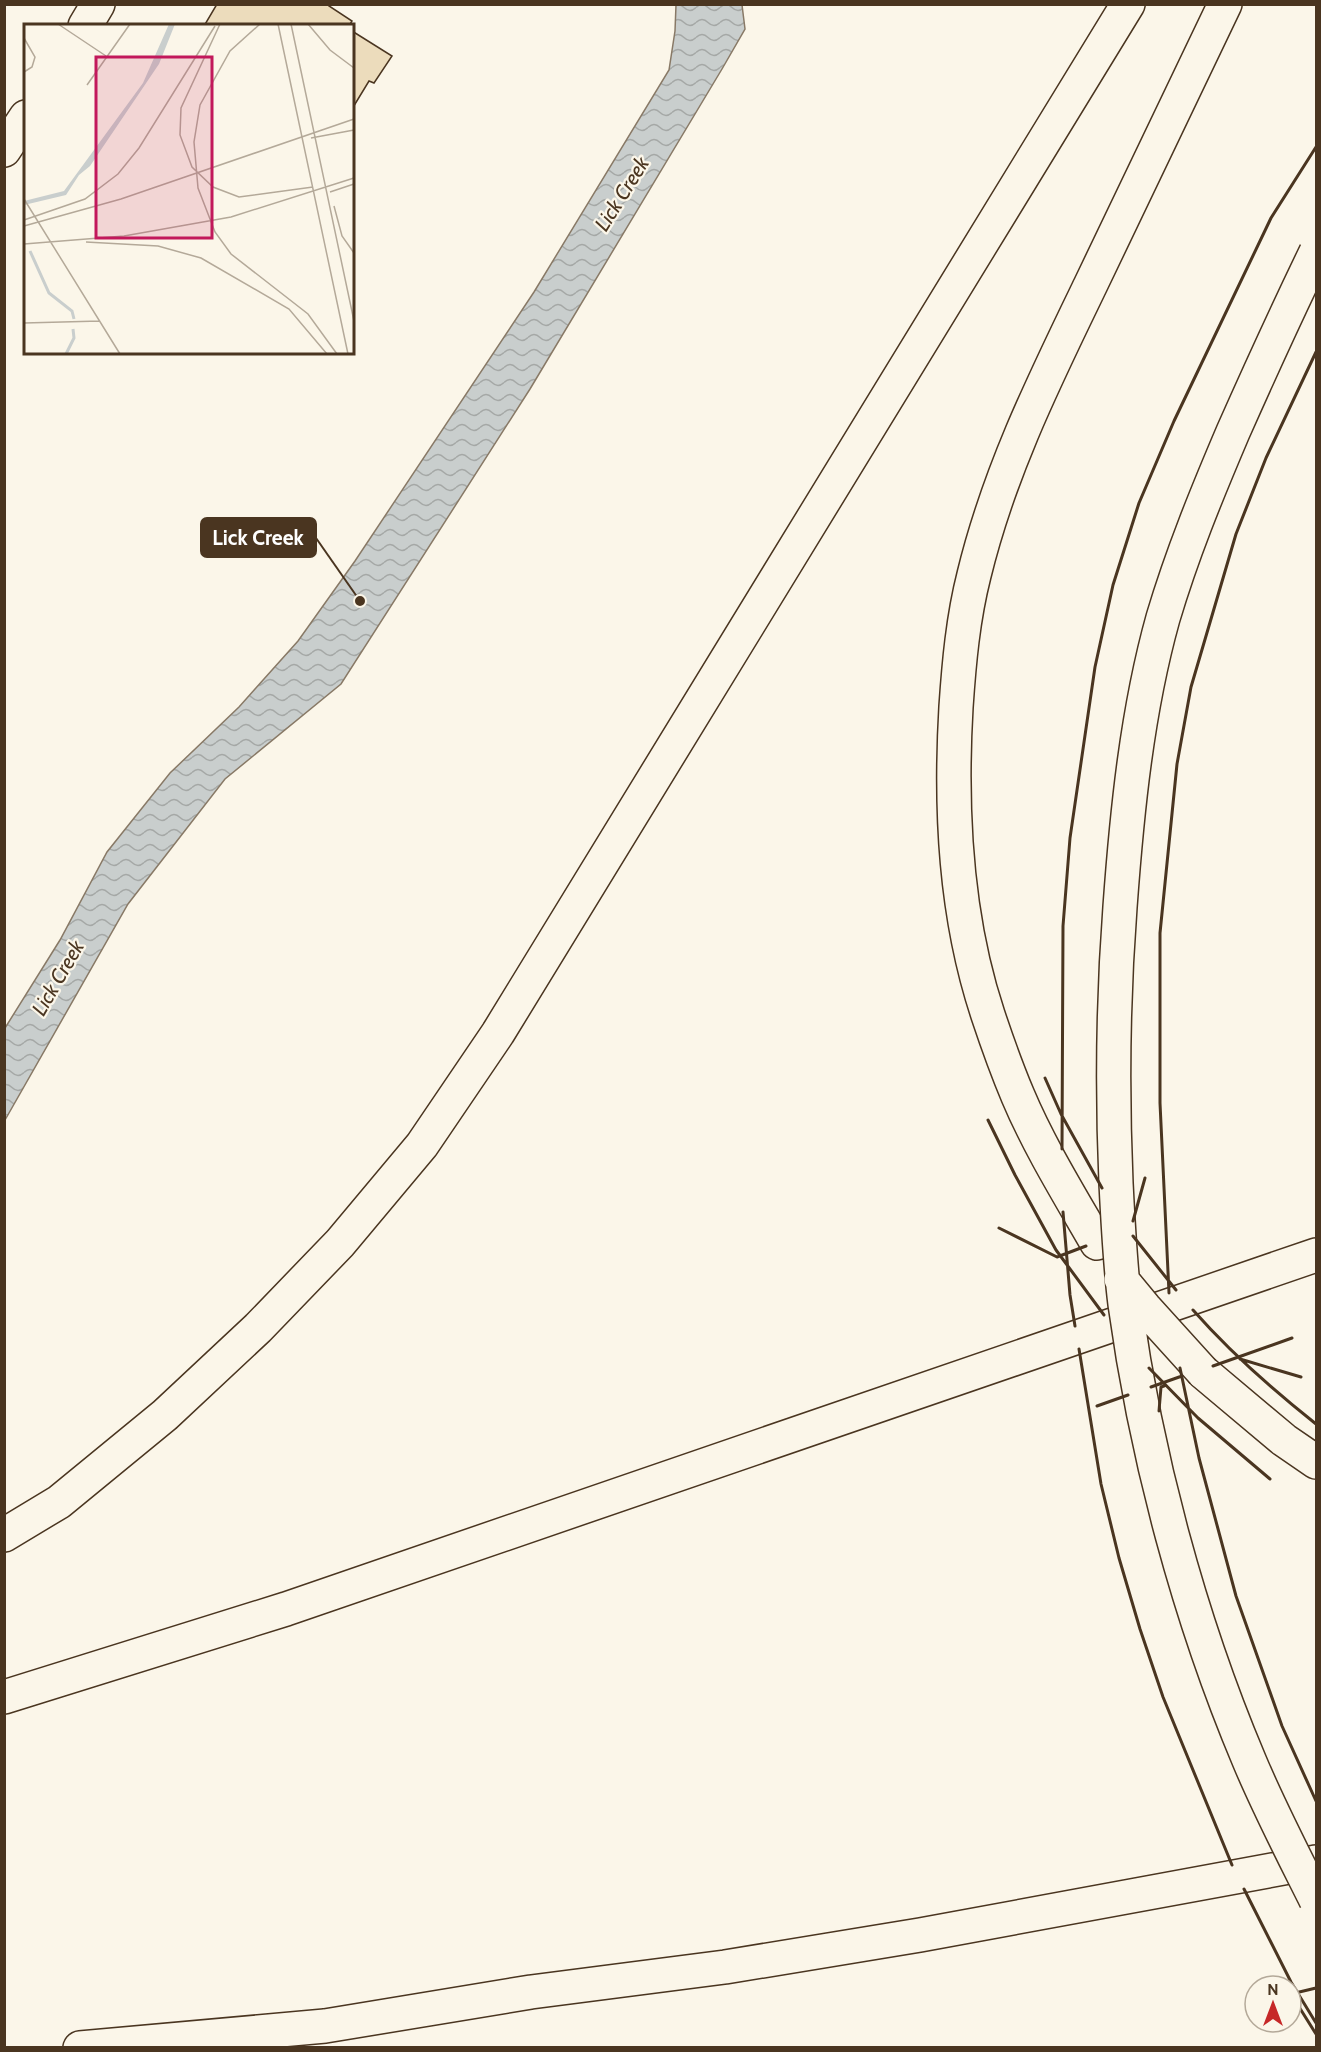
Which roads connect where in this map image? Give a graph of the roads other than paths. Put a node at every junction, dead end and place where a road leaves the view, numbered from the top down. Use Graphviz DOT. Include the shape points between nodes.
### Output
graph roads {
  1 [pos="98,4"];
  2 [pos="1128,4"];
  3 [pos="1225,4"];
  4 [pos="86,24"];
  5 [pos="24,120"];
  6 [pos="4,150"];
  7 [pos="1317,252"];
  8 [pos="1317,1255"];
  9 [pos="1317,1462"];
  10 [pos="4,1535"];
  11 [pos="4,1697"];
  12 [pos="1317,1862"];
  13 [pos="1317,1900"];
  14 [pos="80,2048"];
  1 -- 4 [label="main road"];
  2 -- 10 [label="main road" via="498,1033 422,1145 340,1244 174,1407 59,1502"];
  3 -- 9 [label="main road, bridge" via="1030,409 998,493 973,577 959,665 953,796 959,884 988,1015 1019,1099 1097,1243 1145,1308 1203,1372 1284,1440"];
  5 -- 6 [label="main road"];
  7 -- 13 [label="main road, bridge" via="1274,340 1187,542 1162,621 1131,798 1116,958 1114,1047 1120,1259 1140,1394 1160,1484 1178,1557 1223,1694 1250,1762"];
  8 -- 11 [label="main road" via="285,1609"];
  12 -- 14 [label="main road" via="725,1967 531,1992 325,2026"];
}
